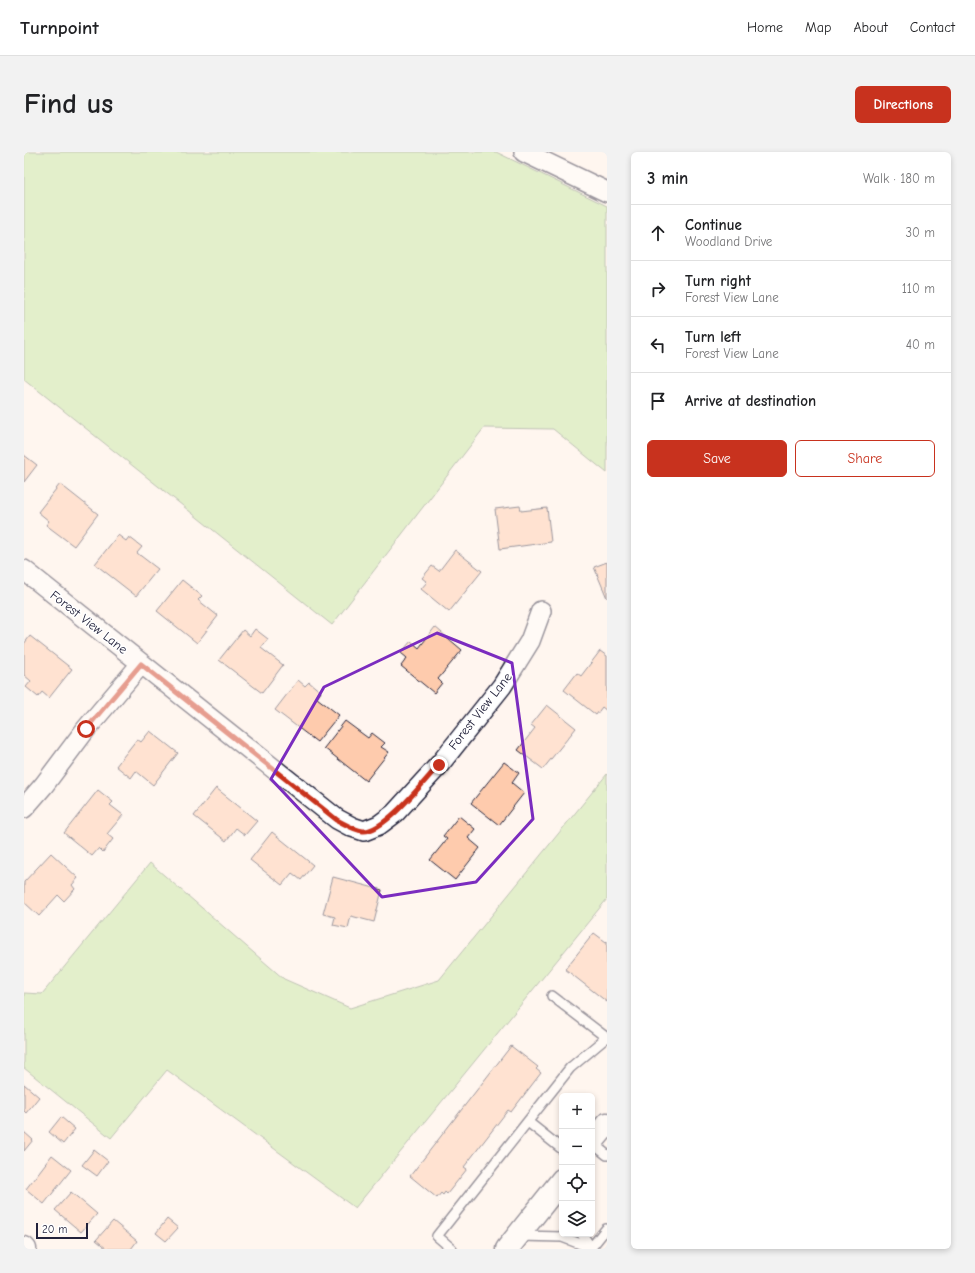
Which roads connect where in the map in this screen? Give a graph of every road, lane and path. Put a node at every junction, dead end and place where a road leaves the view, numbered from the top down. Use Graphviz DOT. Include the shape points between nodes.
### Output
graph roads {
  1 [pos="524,152"];
  2 [pos="607,192"];
  3 [pos="24,570"];
  4 [pos="542,611"];
  5 [pos="141,664"];
  6 [pos="24,808"];
  7 [pos="552,996"];
  8 [pos="607,1038"];
  9 [pos="528,1122"];
  10 [pos="607,1124"];
  11 [pos="595,1139"];
  12 [pos="595,1145"];
  13 [pos="559,1147"];
  14 [pos="607,1155"];
  15 [pos="559,1189"];
  16 [pos="606,1229"];
  17 [pos="584,1237"];
  18 [pos="512,1243"];
  19 [pos="452,1249"];
  20 [pos="590,1249"];
  1 -- 2 [label="street"];
  3 -- 5 [label="street, Forest View Lane"];
  4 -- 5 [label="street, Forest View Lane" via="530,641 502,686 439,765 395,813 379,825 364,831 337,820"];
  5 -- 6 [label="street"];
  7 -- 8 [label="lane"];
  8 -- 9 [label="lane" via="570,1068"];
  9 -- 13 [label="lane"];
  9 -- 19 [label="lane" via="437,1236"];
  10 -- 11 [label="main road"];
  12 -- 14 [label="lane"];
  15 -- 18 [label="main road"];
  16 -- 20 [label="lane"];
  17 -- 20 [label="lane"];
  18 -- 20 [label="lane" via="562,1237"];
}
